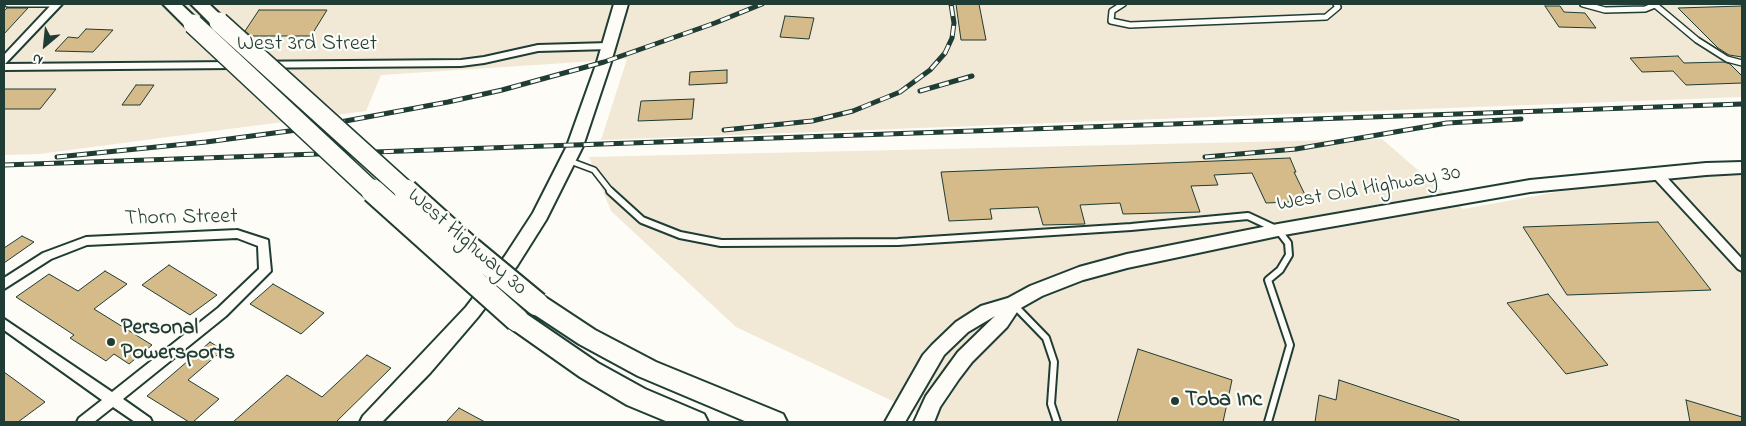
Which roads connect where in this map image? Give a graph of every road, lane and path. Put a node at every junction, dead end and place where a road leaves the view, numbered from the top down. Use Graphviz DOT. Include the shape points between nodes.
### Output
graph roads {
  1 [pos="8,4"];
  2 [pos="57,4"];
  3 [pos="171,4"];
  4 [pos="199,4"];
  5 [pos="621,4"];
  6 [pos="1122,4"];
  7 [pos="1336,4"];
  8 [pos="1583,4"];
  9 [pos="1655,4"];
  10 [pos="609,46"];
  11 [pos="4,61"];
  12 [pos="1742,63"];
  13 [pos="4,67"];
  14 [pos="571,157"];
  15 [pos="1742,168"];
  16 [pos="1657,174"];
  17 [pos="1278,230"];
  18 [pos="1742,266"];
  19 [pos="4,284"];
  20 [pos="1013,304"];
  21 [pos="4,324"];
  22 [pos="111,400"];
  23 [pos="84,422"];
  24 [pos="145,422"];
  25 [pos="370,422"];
  26 [pos="695,422"];
  27 [pos="774,422"];
  28 [pos="895,422"];
  29 [pos="924,422"];
  30 [pos="1057,422"];
  31 [pos="1268,422"];
  1 -- 2 [label="lane"];
  2 -- 11 [label="street"];
  3 -- 26 [label="highway, West Highway 30, bridge" via="397,214 518,320 612,383"];
  4 -- 27 [label="highway, West Highway 30, bridge" via="467,246 537,304 580,333 647,370"];
  5 -- 10 [label="street"];
  6 -- 7 [label="lane" via="1112,11 1111,21 1130,25 1326,17 1338,7"];
  8 -- 9 [label="lane" via="1605,10 1645,9"];
  9 -- 12 [label="lane" via="1697,40 1727,59"];
  10 -- 13 [label="street, West 3rd Street" via="538,48 461,63"];
  10 -- 14 [label="street"];
  14 -- 17 [label="lane" via="594,170 610,191 642,220 680,235 720,243 898,242 1248,216"];
  14 -- 25 [label="street" via="540,216 490,289 423,367"];
  15 -- 16 [label="street, West Old Highway 30"];
  16 -- 17 [label="street, West Old Highway 30" via="1530,186"];
  16 -- 18 [label="street"];
  17 -- 20 [label="street, West Old Highway 30" via="1079,274"];
  17 -- 31 [label="lane" via="1288,242 1289,255 1280,270 1268,280 1290,345"];
  19 -- 22 [label="street, Thorn Street" via="46,256 86,241 238,234 264,243 265,271 222,312"];
  20 -- 28 [label="street, West Old Highway 30" via="986,311 962,327 938,350"];
  20 -- 29 [label="street, West Old Highway 30" via="1001,322 952,373"];
  20 -- 30 [label="lane" via="1046,338 1054,362 1051,404"];
  21 -- 22 [label="street"];
  22 -- 23 [label="street"];
  22 -- 24 [label="street"];
}
